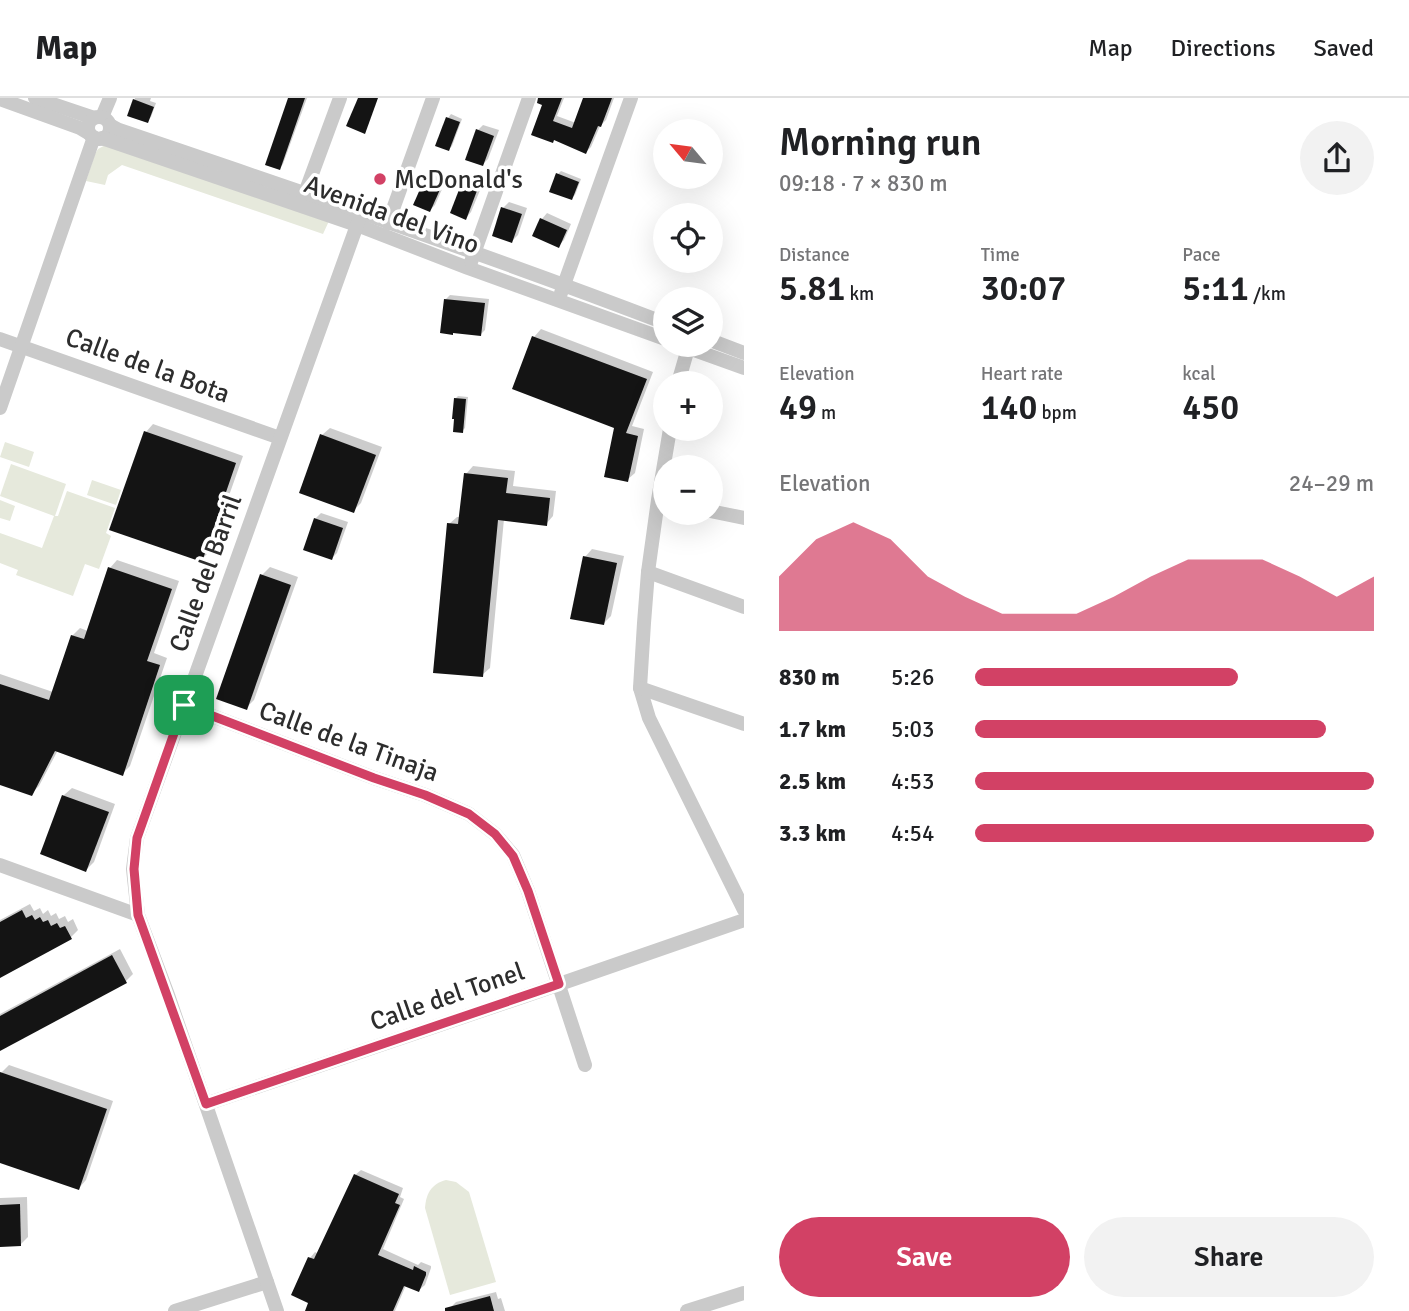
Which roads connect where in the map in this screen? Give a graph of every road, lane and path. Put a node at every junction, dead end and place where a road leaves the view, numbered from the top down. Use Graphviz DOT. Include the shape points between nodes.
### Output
graph roads {
  1 [pos="35,98"];
  2 [pos="110,98"];
  3 [pos="340,98"];
  4 [pos="433,98"];
  5 [pos="529,98"];
  6 [pos="631,98"];
  7 [pos="0,99"];
  8 [pos="99,128"];
  9 [pos="305,193"];
  10 [pos="359,220"];
  11 [pos="388,223"];
  12 [pos="474,253"];
  13 [pos="468,268"];
  14 [pos="564,285"];
  15 [pos="558,301"];
  16 [pos="653,318"];
  17 [pos="653,335"];
  18 [pos="0,339"];
  19 [pos="723,345"];
  20 [pos="22,346"];
  21 [pos="744,353"];
  22 [pos="715,357"];
  23 [pos="744,368"];
  24 [pos="0,408"];
  25 [pos="279,438"];
  26 [pos="723,514"];
  27 [pos="744,518"];
  28 [pos="657,525"];
  29 [pos="648,572"];
  30 [pos="744,607"];
  31 [pos="640,688"];
  32 [pos="184,705"];
  33 [pos="744,724"];
  34 [pos="0,865"];
  35 [pos="744,911"];
  36 [pos="138,915"];
  37 [pos="744,920"];
  38 [pos="559,984"];
  39 [pos="585,1065"];
  40 [pos="206,1104"];
  41 [pos="267,1282"];
  42 [pos="744,1293"];
  43 [pos="175,1311"];
  44 [pos="277,1311"];
  45 [pos="687,1311"];
  1 -- 8 [label="street, Avenida del Vino"];
  2 -- 8 [label="street"];
  3 -- 9 [label="street"];
  4 -- 11 [label="street"];
  5 -- 12 [label="street"];
  6 -- 14 [label="street"];
  7 -- 8 [label="street, Avenida del Vino" via="80,128"];
  8 -- 9 [label="street, Avenida del Vino" via="119,130"];
  8 -- 10 [label="street, Avenida del Vino"];
  8 -- 20 [label="street"];
  9 -- 10 [label="street, Avenida del Vino"];
  10 -- 11 [label="street, Avenida del Vino"];
  10 -- 13 [label="street, Avenida del Vino"];
  10 -- 25 [label="street, Calle del Barril"];
  11 -- 12 [label="street, Avenida del Vino"];
  12 -- 13 [label="street"];
  12 -- 14 [label="street, Avenida del Vino"];
  13 -- 15 [label="street, Avenida del Vino"];
  14 -- 15 [label="street"];
  14 -- 16 [label="street, Avenida del Vino"];
  15 -- 17 [label="street, Avenida del Vino"];
  18 -- 20 [label="street, Calle de la Bota"];
  19 -- 21 [label="street"];
  20 -- 24 [label="street"];
  20 -- 25 [label="street, Calle de la Bota"];
  22 -- 23 [label="street"];
  25 -- 32 [label="street, Calle del Barril"];
  26 -- 27 [label="street"];
  28 -- 29 [label="street"];
  29 -- 30 [label="street"];
  29 -- 31 [label="street"];
  31 -- 33 [label="street"];
  31 -- 35 [label="street" via="649,718"];
  32 -- 36 [label="street, Calle del Barril" via="137,838"];
  32 -- 38 [label="street, Calle de la Tinaja" via="469,814 513,856"];
  34 -- 36 [label="street"];
  36 -- 40 [label="street, Calle del Barril"];
  37 -- 38 [label="street, Calle del Tonel"];
  38 -- 39 [label="street, Calle de la Tinaja"];
  38 -- 40 [label="street, Calle del Tonel"];
  40 -- 41 [label="street, Calle del Barril"];
  41 -- 43 [label="street"];
  41 -- 44 [label="street, Calle del Barril"];
  42 -- 45 [label="street"];
}
